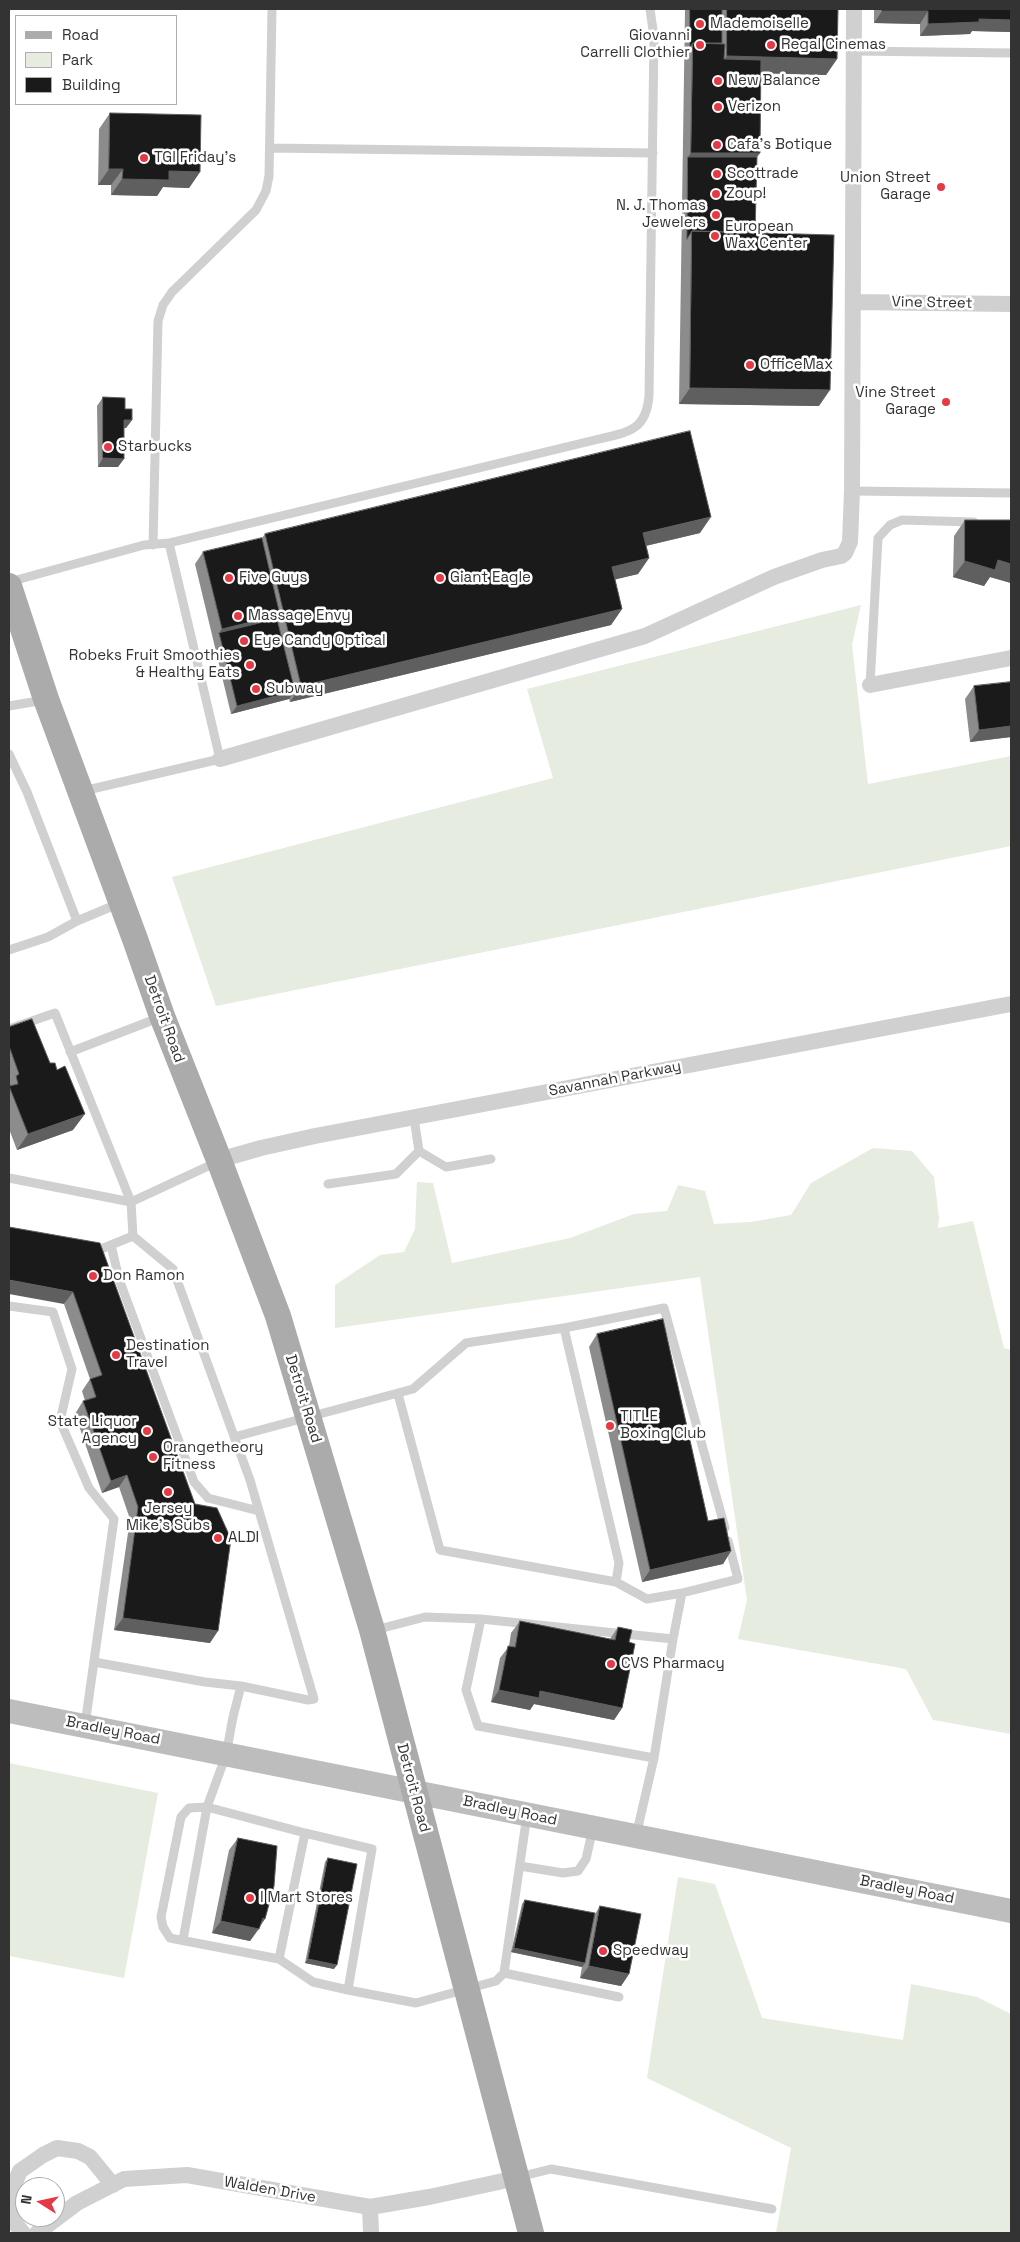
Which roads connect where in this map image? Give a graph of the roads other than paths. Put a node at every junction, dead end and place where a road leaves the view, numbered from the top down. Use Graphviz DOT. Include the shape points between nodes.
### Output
graph roads {
  1 [pos="272,9"];
  2 [pos="650,9"];
  3 [pos="854,9"];
  4 [pos="854,52"];
  5 [pos="1011,53"];
  6 [pos="270,148"];
  7 [pos="653,153"];
  8 [pos="854,302"];
  9 [pos="1011,304"];
  10 [pos="852,491"];
  11 [pos="1011,493"];
  12 [pos="982,523"];
  13 [pos="169,543"];
  14 [pos="153,544"];
  15 [pos="9,584"];
  16 [pos="1011,658"];
  17 [pos="870,685"];
  18 [pos="46,699"];
  19 [pos="9,706"];
  20 [pos="9,754"];
  21 [pos="220,759"];
  22 [pos="81,792"];
  23 [pos="122,902"];
  24 [pos="77,922"];
  25 [pos="9,950"];
  26 [pos="1011,1004"];
  27 [pos="162,1016"];
  28 [pos="9,1030"];
  29 [pos="70,1052"];
  30 [pos="414,1118"];
  31 [pos="419,1151"];
  32 [pos="491,1159"];
  33 [pos="220,1160"];
  34 [pos="9,1178"];
  35 [pos="328,1184"];
  36 [pos="131,1202"];
  37 [pos="133,1236"];
  38 [pos="111,1245"];
  39 [pos="83,1246"];
  40 [pos="9,1306"];
  41 [pos="564,1328"];
  42 [pos="398,1394"];
  43 [pos="309,1416"];
  44 [pos="234,1437"];
  45 [pos="259,1511"];
  46 [pos="616,1582"];
  47 [pos="682,1592"];
  48 [pos="481,1619"];
  49 [pos="372,1630"];
  50 [pos="673,1639"];
  51 [pos="94,1662"];
  52 [pos="240,1686"];
  53 [pos="9,1711"];
  54 [pos="85,1726"];
  55 [pos="226,1754"];
  56 [pos="654,1758"];
  57 [pos="414,1792"];
  58 [pos="207,1807"];
  59 [pos="528,1815"];
  60 [pos="593,1828"];
  61 [pos="305,1834"];
  62 [pos="636,1837"];
  63 [pos="520,1866"];
  64 [pos="1011,1911"];
  65 [pos="183,1940"];
  66 [pos="279,1959"];
  67 [pos="504,1973"];
  68 [pos="348,1990"];
  69 [pos="466,1990"];
  70 [pos="619,1997"];
  71 [pos="516,2178"];
  72 [pos="113,2185"];
  73 [pos="370,2207"];
  74 [pos="772,2209"];
  75 [pos="23,2233"];
  76 [pos="37,2233"];
  77 [pos="371,2233"];
  78 [pos="531,2233"];
  1 -- 6 [label="lane"];
  2 -- 7 [label="lane" via="654,37"];
  3 -- 4 [label="street"];
  4 -- 5 [label="lane"];
  4 -- 8 [label="street"];
  6 -- 7 [label="lane"];
  6 -- 14 [label="lane" via="270,176 260,204 172,292 158,321"];
  7 -- 13 [label="lane" via="649,396 646,414 638,426 599,439"];
  8 -- 9 [label="street, Vine Street"];
  8 -- 10 [label="street"];
  10 -- 11 [label="lane"];
  10 -- 21 [label="street" via="850,542 841,556 774,577 645,636"];
  12 -- 17 [label="lane" via="902,520 890,525 878,538"];
  13 -- 14 [label="lane"];
  13 -- 21 [label="lane"];
  14 -- 15 [label="lane"];
  15 -- 18 [label="main road, Detroit Road"];
  16 -- 17 [label="street"];
  18 -- 19 [label="lane"];
  18 -- 22 [label="main road, Detroit Road"];
  20 -- 24 [label="lane"];
  21 -- 22 [label="lane"];
  22 -- 23 [label="main road, Detroit Road"];
  23 -- 24 [label="lane"];
  23 -- 27 [label="main road, Detroit Road"];
  24 -- 25 [label="lane" via="48,937"];
  26 -- 30 [label="street, Savannah Parkway"];
  27 -- 29 [label="lane"];
  27 -- 33 [label="main road, Detroit Road"];
  28 -- 29 [label="lane" via="55,1013"];
  29 -- 36 [label="lane"];
  30 -- 31 [label="lane"];
  30 -- 33 [label="street, Savannah Parkway" via="260,1148"];
  31 -- 32 [label="lane" via="446,1167"];
  31 -- 35 [label="lane" via="396,1174"];
  33 -- 36 [label="lane"];
  33 -- 43 [label="main road, Detroit Road" via="278,1316"];
  34 -- 36 [label="lane"];
  36 -- 37 [label="lane"];
  37 -- 38 [label="lane"];
  37 -- 44 [label="lane" via="173,1269"];
  38 -- 39 [label="lane" via="101,1249"];
  38 -- 45 [label="lane" via="119,1279 194,1482 208,1498"];
  40 -- 51 [label="lane" via="53,1312 72,1369 60,1421 89,1488 114,1519"];
  41 -- 42 [label="lane" via="466,1342 413,1389"];
  41 -- 46 [label="lane" via="619,1563"];
  41 -- 47 [label="lane" via="664,1308 738,1579"];
  42 -- 43 [label="lane"];
  42 -- 46 [label="lane" via="440,1550"];
  43 -- 44 [label="lane"];
  43 -- 49 [label="main road, Detroit Road"];
  44 -- 45 [label="lane"];
  45 -- 52 [label="lane" via="314,1699"];
  46 -- 47 [label="lane" via="647,1599"];
  47 -- 50 [label="lane"];
  48 -- 49 [label="lane" via="426,1617"];
  48 -- 50 [label="lane"];
  48 -- 56 [label="lane" via="466,1690 478,1726"];
  49 -- 57 [label="main road, Detroit Road"];
  50 -- 56 [label="lane"];
  51 -- 52 [label="lane"];
  51 -- 54 [label="lane"];
  52 -- 55 [label="lane"];
  53 -- 54 [label="street, Bradley Road"];
  54 -- 55 [label="street, Bradley Road"];
  55 -- 57 [label="street, Bradley Road"];
  55 -- 58 [label="lane"];
  56 -- 62 [label="lane"];
  57 -- 59 [label="street, Bradley Road"];
  57 -- 69 [label="main road, Detroit Road"];
  58 -- 61 [label="lane"];
  58 -- 65 [label="lane"];
  58 -- 65 [label="lane" via="189,1808 181,1817 161,1918 170,1938"];
  59 -- 60 [label="street, Bradley Road"];
  59 -- 63 [label="lane"];
  60 -- 62 [label="street, Bradley Road"];
  60 -- 63 [label="lane" via="586,1859 578,1871 563,1873"];
  61 -- 66 [label="lane"];
  61 -- 68 [label="lane" via="372,1849"];
  62 -- 64 [label="street, Bradley Road"];
  63 -- 67 [label="lane"];
  65 -- 66 [label="lane"];
  66 -- 68 [label="lane" via="313,1982"];
  67 -- 69 [label="lane" via="496,1981"];
  67 -- 70 [label="lane"];
  68 -- 69 [label="lane" via="416,2003"];
  69 -- 71 [label="main road, Detroit Road"];
  71 -- 73 [label="street, Walden Drive" via="429,2198"];
  71 -- 74 [label="lane" via="551,2169"];
  71 -- 78 [label="main road, Detroit Road"];
  72 -- 73 [label="street, Walden Drive" via="124,2179 186,2175"];
  72 -- 75 [label="street" via="90,2157 78,2151 57,2148 42,2155 20,2171 12,2189 14,2222"];
  72 -- 76 [label="street, Walden Drive" via="77,2203"];
  73 -- 77 [label="street"];
}
